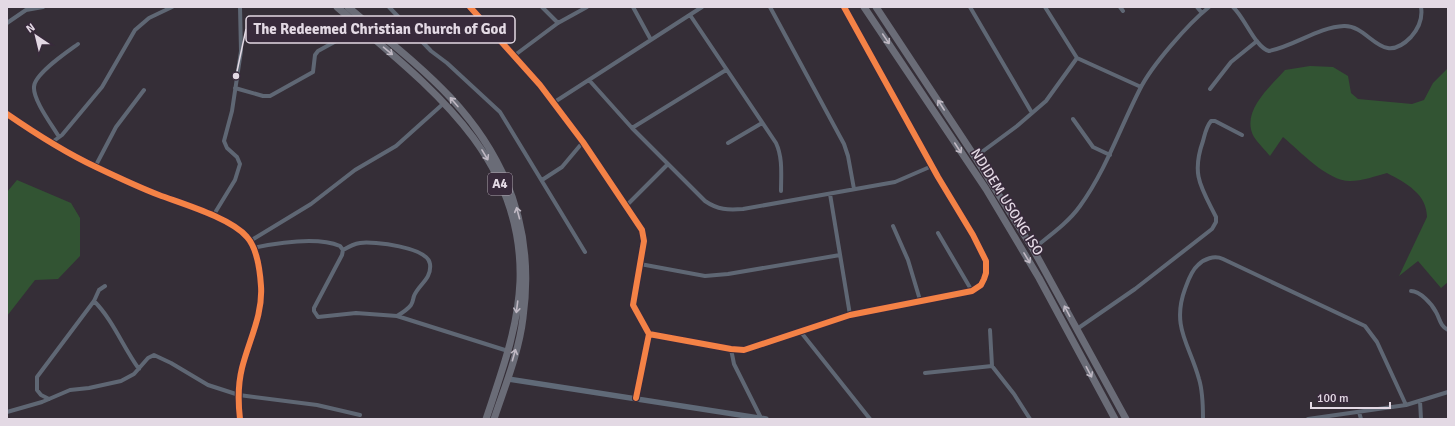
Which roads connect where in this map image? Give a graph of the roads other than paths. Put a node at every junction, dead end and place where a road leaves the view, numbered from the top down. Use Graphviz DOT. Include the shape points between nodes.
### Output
graph roads {
  1 [pos="43,7"];
  2 [pos="172,7"];
  3 [pos="240,7"];
  4 [pos="337,7"];
  5 [pos="348,7"];
  6 [pos="389,7"];
  7 [pos="470,7"];
  8 [pos="542,7"];
  9 [pos="587,7"];
  10 [pos="633,7"];
  11 [pos="702,7"];
  12 [pos="770,7"];
  13 [pos="844,7"];
  14 [pos="864,7"];
  15 [pos="876,7"];
  16 [pos="970,7"];
  17 [pos="1045,7"];
  18 [pos="1197,7"];
  19 [pos="1209,7"];
  20 [pos="1233,7"];
  21 [pos="1421,7"];
  22 [pos="25,9"];
  23 [pos="1202,13"];
  24 [pos="690,15"];
  25 [pos="558,23"];
  26 [pos="7,24"];
  27 [pos="360,28"];
  28 [pos="651,40"];
  29 [pos="1257,41"];
  30 [pos="78,44"];
  31 [pos="514,55"];
  32 [pos="1077,58"];
  33 [pos="726,70"];
  34 [pos="589,80"];
  35 [pos="1141,87"];
  36 [pos="235,88"];
  37 [pos="1210,89"];
  38 [pos="144,90"];
  39 [pos="444,102"];
  40 [pos="553,103"];
  41 [pos="1032,113"];
  42 [pos="7,114"];
  43 [pos="1073,119"];
  44 [pos="762,123"];
  45 [pos="632,128"];
  46 [pos="1242,136"];
  47 [pos="59,137"];
  48 [pos="583,142"];
  49 [pos="51,143"];
  50 [pos="728,143"];
  51 [pos="1110,156"];
  52 [pos="975,157"];
  53 [pos="668,164"];
  54 [pos="932,166"];
  55 [pos="95,167"];
  56 [pos="542,180"];
  57 [pos="854,189"];
  58 [pos="781,191"];
  59 [pos="830,194"];
  60 [pos="626,206"];
  61 [pos="213,216"];
  62 [pos="893,226"];
  63 [pos="938,233"];
  64 [pos="250,241"];
  65 [pos="253,248"];
  66 [pos="1033,249"];
  67 [pos="343,250"];
  68 [pos="585,252"];
  69 [pos="840,255"];
  70 [pos="640,264"];
  71 [pos="105,286"];
  72 [pos="972,291"];
  73 [pos="1411,291"];
  74 [pos="94,300"];
  75 [pos="920,300"];
  76 [pos="850,314"];
  77 [pos="397,316"];
  78 [pos="1077,329"];
  79 [pos="990,330"];
  80 [pos="1448,330"];
  81 [pos="800,331"];
  82 [pos="649,334"];
  83 [pos="731,349"];
  84 [pos="508,351"];
  85 [pos="992,366"];
  86 [pos="139,369"];
  87 [pos="925,373"];
  88 [pos="508,379"];
  89 [pos="1448,392"];
  90 [pos="239,395"];
  91 [pos="636,398"];
  92 [pos="49,399"];
  93 [pos="1420,401"];
  94 [pos="1406,405"];
  95 [pos="7,412"];
  96 [pos="1359,412"];
  97 [pos="360,415"];
  98 [pos="240,419"];
  99 [pos="486,419"];
  100 [pos="494,419"];
  101 [pos="764,419"];
  102 [pos="870,419"];
  103 [pos="1030,419"];
  104 [pos="1115,419"];
  105 [pos="1126,419"];
  106 [pos="1203,419"];
  107 [pos="1308,419"];
  108 [pos="1361,419"];
  109 [pos="1421,419"];
  1 -- 22 [label="street"];
  2 -- 47 [label="street" via="149,18 134,30 102,87"];
  3 -- 36 [label="street" via="242,41"];
  4 -- 27 [label="highway, A4"];
  88 -- 5 [label="highway, A4, one-way" via="523,317 526,269 524,239 518,212 502,170 470,120 449,96"];
  6 -- 56 [label="street" via="431,51 500,112"];
  7 -- 31 [label="street"];
  8 -- 25 [label="street"];
  9 -- 25 [label="street"];
  10 -- 28 [label="street"];
  11 -- 24 [label="street"];
  12 -- 57 [label="street" via="844,144"];
  13 -- 54 [label="street"];
  14 -- 104 [label="highway, NDIDEM USONG ISO, one-way" via="986,190 1039,278"];
  52 -- 15 [label="highway, NDIDEM USONG ISO, one-way"];
  16 -- 41 [label="street"];
  17 -- 32 [label="street"];
  18 -- 23 [label="street"];
  19 -- 23 [label="street"];
  20 -- 29 [label="street"];
  21 -- 29 [label="street" via="1421,23 1405,44 1397,47 1381,46 1355,28 1345,26 1321,32 1276,50 1266,50"];
  22 -- 26 [label="street"];
  23 -- 35 [label="street" via="1175,42"];
  24 -- 28 [label="street"];
  24 -- 33 [label="street"];
  25 -- 31 [label="street"];
  27 -- 36 [label="street" via="318,51 313,72 274,94 263,96"];
  27 -- 39 [label="highway, A4, one-way"];
  28 -- 34 [label="street"];
  29 -- 37 [label="street" via="1230,62"];
  30 -- 47 [label="street" via="38,77 34,85 35,94"];
  31 -- 40 [label="street"];
  32 -- 35 [label="street"];
  32 -- 41 [label="street" via="1055,91"];
  33 -- 44 [label="street"];
  33 -- 45 [label="street"];
  34 -- 40 [label="street"];
  34 -- 45 [label="street"];
  35 -- 51 [label="street"];
  36 -- 61 [label="street" via="224,141 237,158 239,168 235,180"];
  38 -- 55 [label="street" via="116,127"];
  39 -- 64 [label="street" via="396,146 356,170 311,204"];
  39 -- 84 [label="highway, A4, one-way" via="470,131 488,160 499,181 516,234 520,280"];
  40 -- 48 [label="street"];
  41 -- 52 [label="street"];
  42 -- 49 [label="street"];
  43 -- 51 [label="street" via="1093,147"];
  44 -- 50 [label="street"];
  44 -- 58 [label="street" via="780,151"];
  45 -- 53 [label="street"];
  46 -- 78 [label="street" via="1211,121 1200,149 1197,160 1198,178 1216,217 1212,229 1135,289"];
  47 -- 49 [label="street"];
  48 -- 56 [label="street" via="564,165"];
  48 -- 60 [label="street"];
  49 -- 55 [label="street"];
  51 -- 66 [label="street" via="1080,207"];
  52 -- 66 [label="highway, NDIDEM USONG ISO"];
  53 -- 59 [label="street" via="705,201 718,209 743,209"];
  53 -- 60 [label="street"];
  54 -- 57 [label="street" via="895,182"];
  54 -- 72 [label="street" via="986,261 984,279 981,285"];
  55 -- 61 [label="street"];
  56 -- 68 [label="street"];
  57 -- 59 [label="street"];
  59 -- 69 [label="street"];
  60 -- 70 [label="street" via="644,235"];
  61 -- 64 [label="street" via="234,226"];
  62 -- 75 [label="street" via="908,260"];
  63 -- 72 [label="street"];
  64 -- 65 [label="street"];
  65 -- 67 [label="street" via="296,241 330,243 340,246"];
  65 -- 90 [label="street" via="262,299 242,368"];
  78 -- 66 [label="highway, NDIDEM USONG ISO, one-way"];
  67 -- 77 [label="street" via="314,308 315,314 322,317 356,313"];
  67 -- 77 [label="street" via="359,243 383,244 403,247 427,259 430,266 427,280 415,294 412,303"];
  69 -- 70 [label="street" via="705,276"];
  69 -- 76 [label="street"];
  70 -- 82 [label="street" via="633,305"];
  71 -- 74 [label="street" via="99,290"];
  72 -- 75 [label="street"];
  73 -- 80 [label="street" via="1418,293 1434,309 1441,325"];
  74 -- 86 [label="street" via="110,320"];
  74 -- 92 [label="street" via="37,377 37,390"];
  75 -- 76 [label="street"];
  76 -- 81 [label="street"];
  77 -- 84 [label="street"];
  78 -- 105 [label="highway, NDIDEM USONG ISO"];
  79 -- 85 [label="street"];
  81 -- 83 [label="street" via="752,348"];
  81 -- 102 [label="street"];
  82 -- 83 [label="street"];
  82 -- 91 [label="street"];
  83 -- 101 [label="street" via="734,364"];
  84 -- 99 [label="highway, A4"];
  85 -- 87 [label="street"];
  85 -- 103 [label="street"];
  86 -- 90 [label="street" via="154,355 208,385"];
  86 -- 92 [label="street" via="121,381 70,390"];
  88 -- 91 [label="street"];
  88 -- 100 [label="highway, A4"];
  89 -- 93 [label="street"];
  90 -- 97 [label="street" via="318,405"];
  90 -- 98 [label="street"];
  91 -- 101 [label="street"];
  92 -- 95 [label="street"];
  93 -- 94 [label="street"];
  93 -- 109 [label="street"];
  94 -- 96 [label="street"];
  94 -- 106 [label="street" via="1377,342 1365,326 1218,257 1207,259 1194,268 1179,308 1180,324 1199,380"];
  96 -- 107 [label="street"];
  96 -- 108 [label="street"];
}
